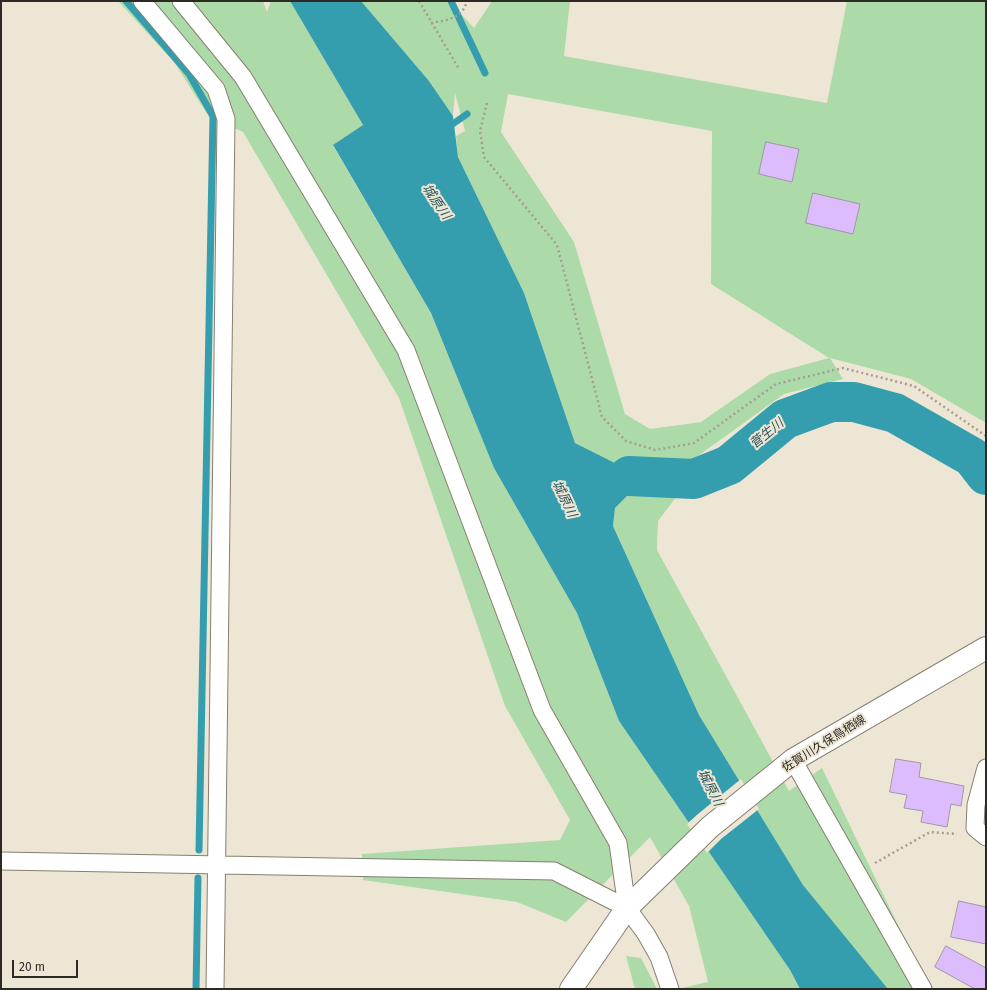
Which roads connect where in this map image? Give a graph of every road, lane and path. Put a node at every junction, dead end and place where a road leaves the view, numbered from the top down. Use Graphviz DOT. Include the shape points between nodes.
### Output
graph roads {
  1 [pos="142,1"];
  2 [pos="181,1"];
  3 [pos="419,1"];
  4 [pos="467,1"];
  5 [pos="432,23"];
  6 [pos="460,69"];
  7 [pos="487,103"];
  8 [pos="986,436"];
  9 [pos="986,648"];
  10 [pos="792,760"];
  11 [pos="986,768"];
  12 [pos="980,833"];
  13 [pos="1,861"];
  14 [pos="217,865"];
  15 [pos="857,873"];
  16 [pos="634,901"];
  17 [pos="215,989"];
  18 [pos="571,989"];
  19 [pos="670,989"];
  20 [pos="923,989"];
  1 -- 14 [label="street" via="216,89 226,119"];
  2 -- 16 [label="street" via="243,77 406,350 542,710 618,843"];
  3 -- 5 [label="path"];
  4 -- 5 [label="path" via="465,9 452,19"];
  5 -- 6 [label="path"];
  7 -- 8 [label="path" via="480,131 484,157 557,245 602,417 626,441 655,450 694,443 776,384 844,368 914,386"];
  9 -- 10 [label="main road, 佐賀川久保鳥栖線"];
  10 -- 15 [label="street"];
  10 -- 16 [label="main road, 佐賀川久保鳥栖線" via="710,827"];
  11 -- 12 [label="street" via="976,805"];
  12 -- 15 [label="path" via="930,832"];
  13 -- 14 [label="street"];
  14 -- 16 [label="street" via="554,871"];
  14 -- 17 [label="street"];
  15 -- 20 [label="street"];
  16 -- 18 [label="main road, 佐賀川久保鳥栖線"];
  16 -- 19 [label="street"];
}
